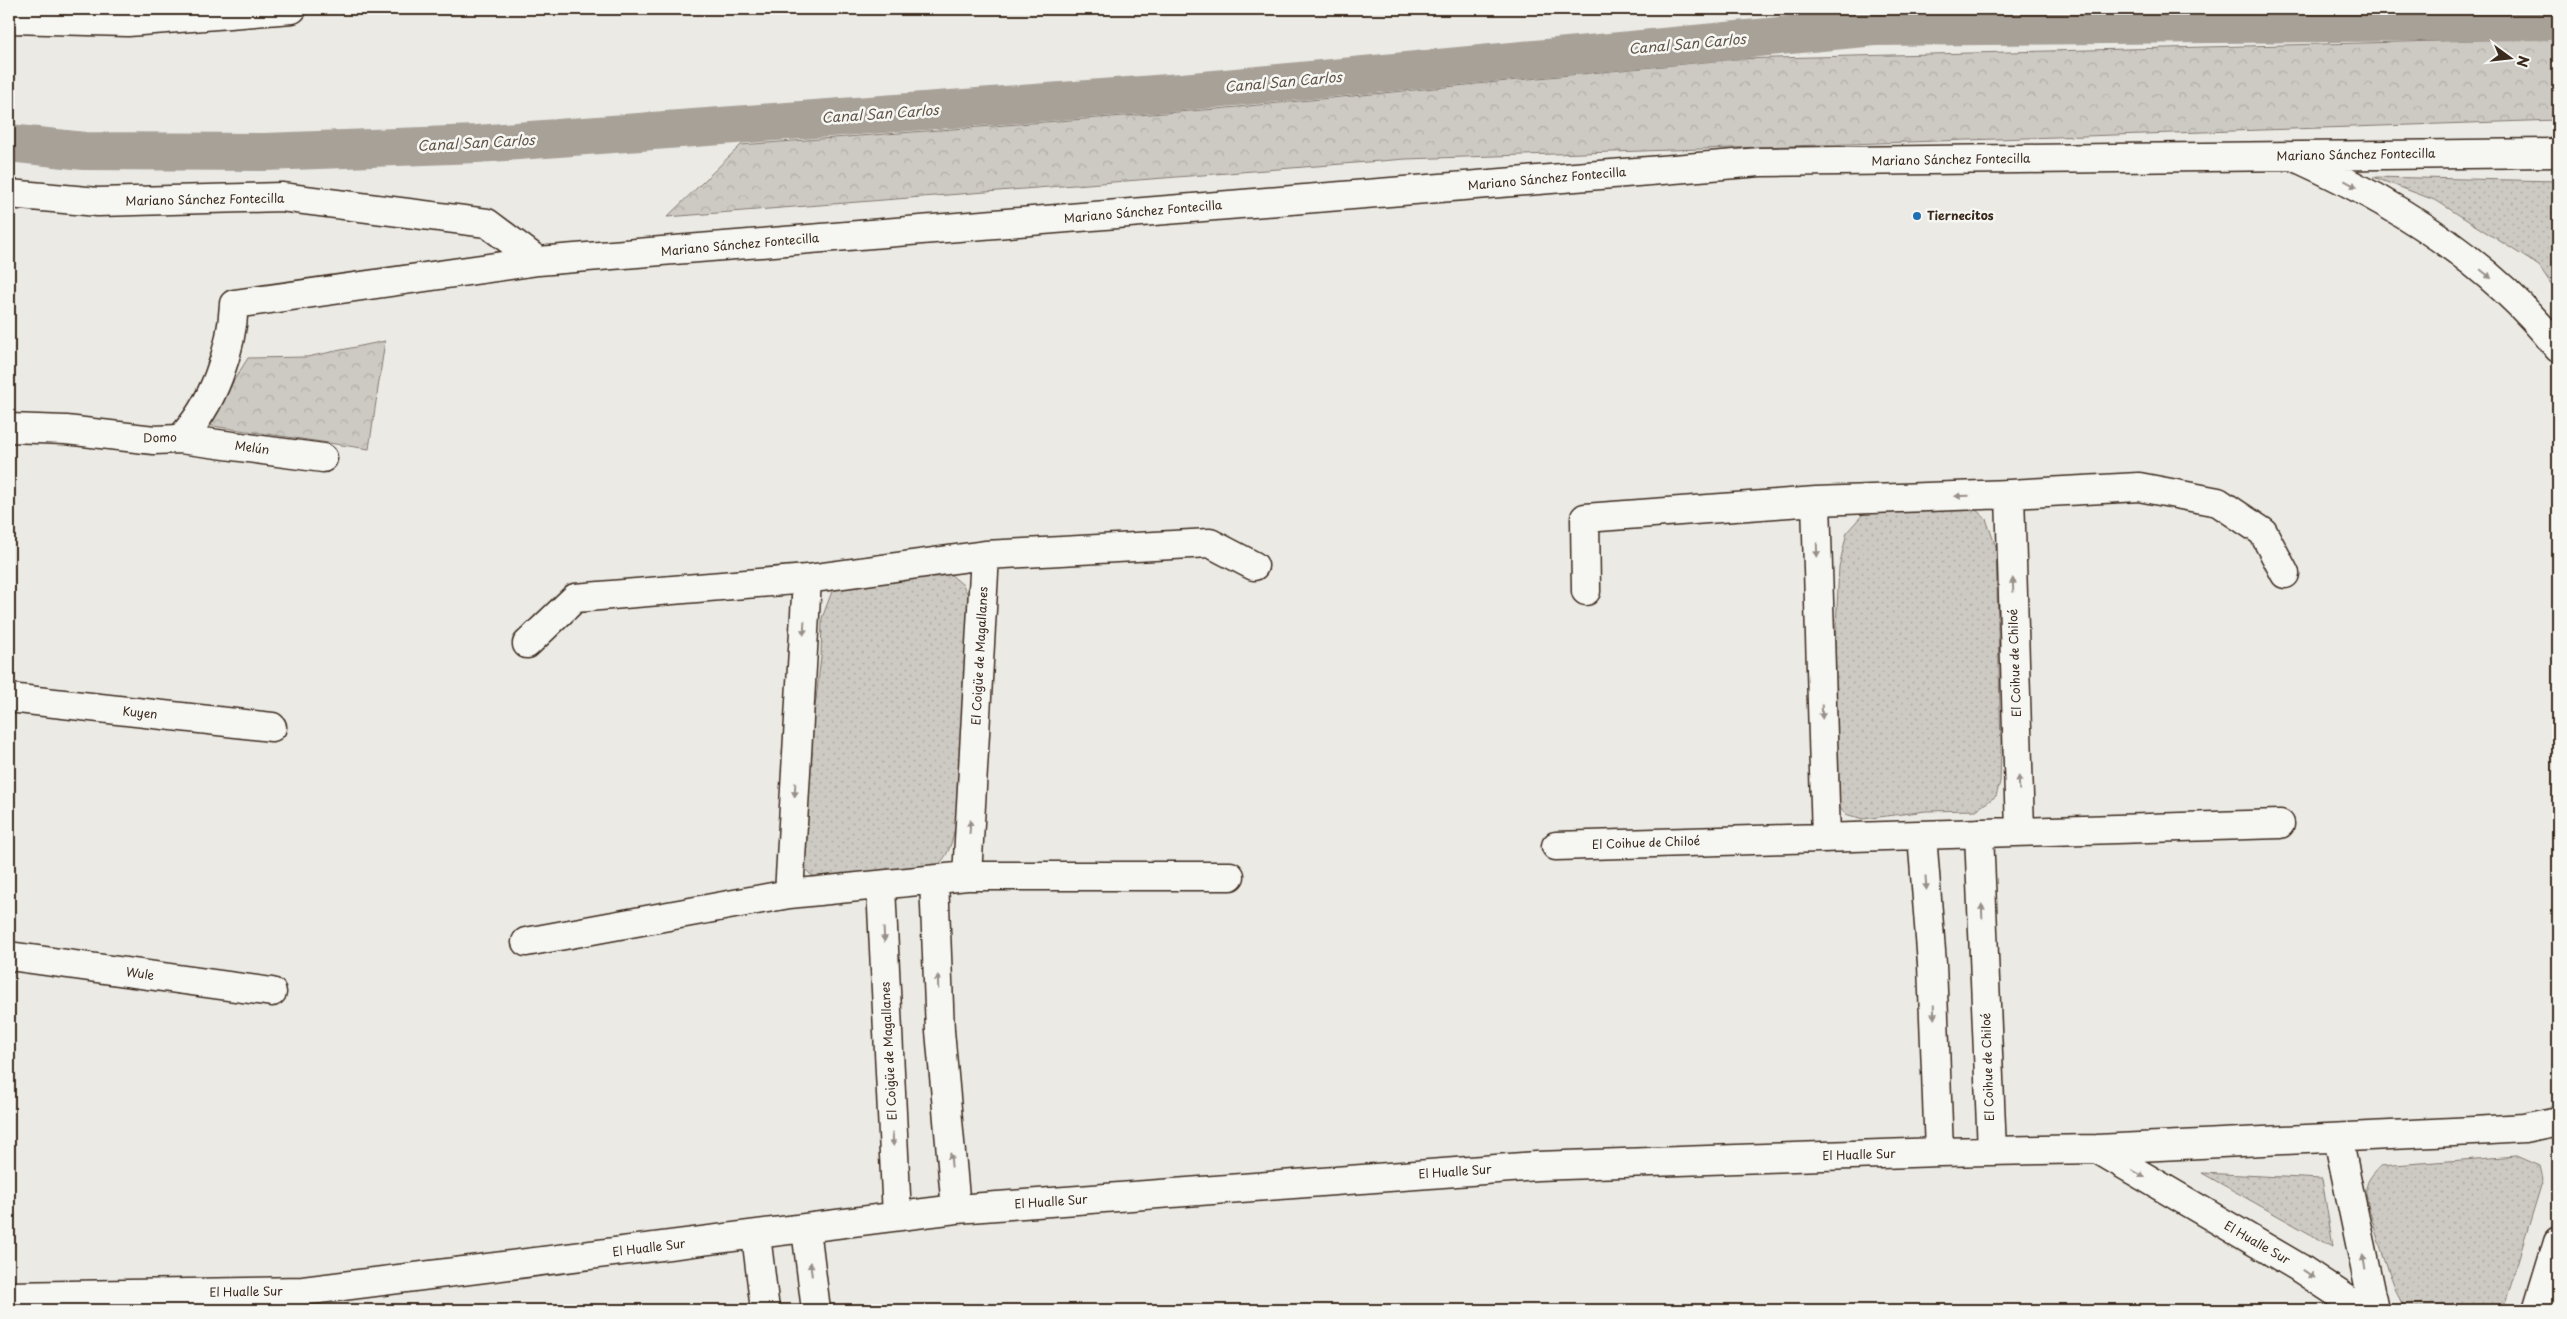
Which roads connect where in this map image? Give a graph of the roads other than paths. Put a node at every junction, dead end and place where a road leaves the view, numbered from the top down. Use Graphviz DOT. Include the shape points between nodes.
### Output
graph roads {
  1 [pos="292,9"];
  2 [pos="9,19"];
  3 [pos="2558,153"];
  4 [pos="2291,155"];
  5 [pos="9,194"];
  6 [pos="538,261"];
  7 [pos="233,321"];
  8 [pos="2558,348"];
  9 [pos="9,428"];
  10 [pos="180,439"];
  11 [pos="323,458"];
  12 [pos="2010,494"];
  13 [pos="1816,501"];
  14 [pos="985,555"];
  15 [pos="1254,566"];
  16 [pos="2285,574"];
  17 [pos="807,579"];
  18 [pos="1586,591"];
  19 [pos="527,644"];
  20 [pos="9,698"];
  21 [pos="272,727"];
  22 [pos="2280,824"];
  23 [pos="2020,832"];
  24 [pos="1980,833"];
  25 [pos="1922,835"];
  26 [pos="1826,838"];
  27 [pos="1556,846"];
  28 [pos="967,876"];
  29 [pos="1230,876"];
  30 [pos="934,880"];
  31 [pos="881,886"];
  32 [pos="789,894"];
  33 [pos="526,942"];
  34 [pos="9,956"];
  35 [pos="272,992"];
  36 [pos="2558,1121"];
  37 [pos="2338,1138"];
  38 [pos="2097,1149"];
  39 [pos="1992,1151"];
  40 [pos="1939,1152"];
  41 [pos="956,1209"];
  42 [pos="897,1216"];
  43 [pos="806,1229"];
  44 [pos="756,1235"];
  45 [pos="2558,1241"];
  46 [pos="9,1296"];
  47 [pos="764,1310"];
  48 [pos="816,1310"];
  49 [pos="2363,1310"];
  50 [pos="2374,1310"];
  51 [pos="2537,1310"];
  1 -- 2 [label="street" via="128,22"];
  3 -- 4 [label="street, Mariano Sánchez Fontecilla"];
  4 -- 6 [label="street, Mariano Sánchez Fontecilla" via="1760,162"];
  4 -- 8 [label="street, one-way" via="2374,196 2455,249 2494,280"];
  5 -- 6 [label="street, Mariano Sánchez Fontecilla" via="98,202 281,197 487,223"];
  6 -- 7 [label="street, Mariano Sánchez Fontecilla" via="234,304"];
  7 -- 10 [label="street, Domo" via="221,366 202,413"];
  9 -- 10 [label="street, Domo" via="66,430 154,440"];
  10 -- 11 [label="street, Melún"];
  12 -- 13 [label="street, one-way"];
  12 -- 16 [label="street" via="2140,487 2218,502 2263,532"];
  23 -- 12 [label="street, El Coihue de Chiloé, one-way"];
  13 -- 18 [label="street" via="1584,518"];
  13 -- 26 [label="street, one-way"];
  14 -- 15 [label="street" via="1210,543"];
  14 -- 17 [label="street"];
  28 -- 14 [label="street, El Coigüe de Magallanes, one-way"];
  17 -- 19 [label="street" via="575,598"];
  17 -- 32 [label="street, one-way"];
  20 -- 21 [label="street, Kuyen"];
  22 -- 23 [label="street, El Coihue de Chiloé"];
  23 -- 24 [label="street, El Coihue de Chiloé"];
  24 -- 25 [label="street, El Coihue de Chiloé"];
  39 -- 24 [label="street, El Coihue de Chiloé, one-way"];
  25 -- 26 [label="street, El Coihue de Chiloé"];
  25 -- 40 [label="street, one-way" via="1932,964"];
  26 -- 27 [label="street, El Coihue de Chiloé"];
  28 -- 29 [label="street"];
  28 -- 30 [label="street"];
  30 -- 31 [label="street"];
  41 -- 30 [label="street, one-way" via="940,1031"];
  31 -- 32 [label="street"];
  31 -- 42 [label="street, El Coigüe de Magallanes, one-way"];
  32 -- 33 [label="street"];
  34 -- 35 [label="street, Wule"];
  36 -- 37 [label="street, El Hualle Sur" via="2524,1128"];
  37 -- 38 [label="street, El Hualle Sur"];
  50 -- 37 [label="street, one-way"];
  38 -- 39 [label="street, El Hualle Sur"];
  38 -- 49 [label="street, El Hualle Sur, one-way" via="2298,1267"];
  39 -- 40 [label="street, El Hualle Sur"];
  40 -- 41 [label="street, El Hualle Sur" via="1537,1166"];
  41 -- 42 [label="street, El Hualle Sur"];
  42 -- 43 [label="street, El Hualle Sur"];
  43 -- 44 [label="street, El Hualle Sur"];
  48 -- 43 [label="street, one-way"];
  44 -- 46 [label="street, El Hualle Sur" via="303,1291"];
  44 -- 47 [label="street"];
  45 -- 51 [label="street"];
}
